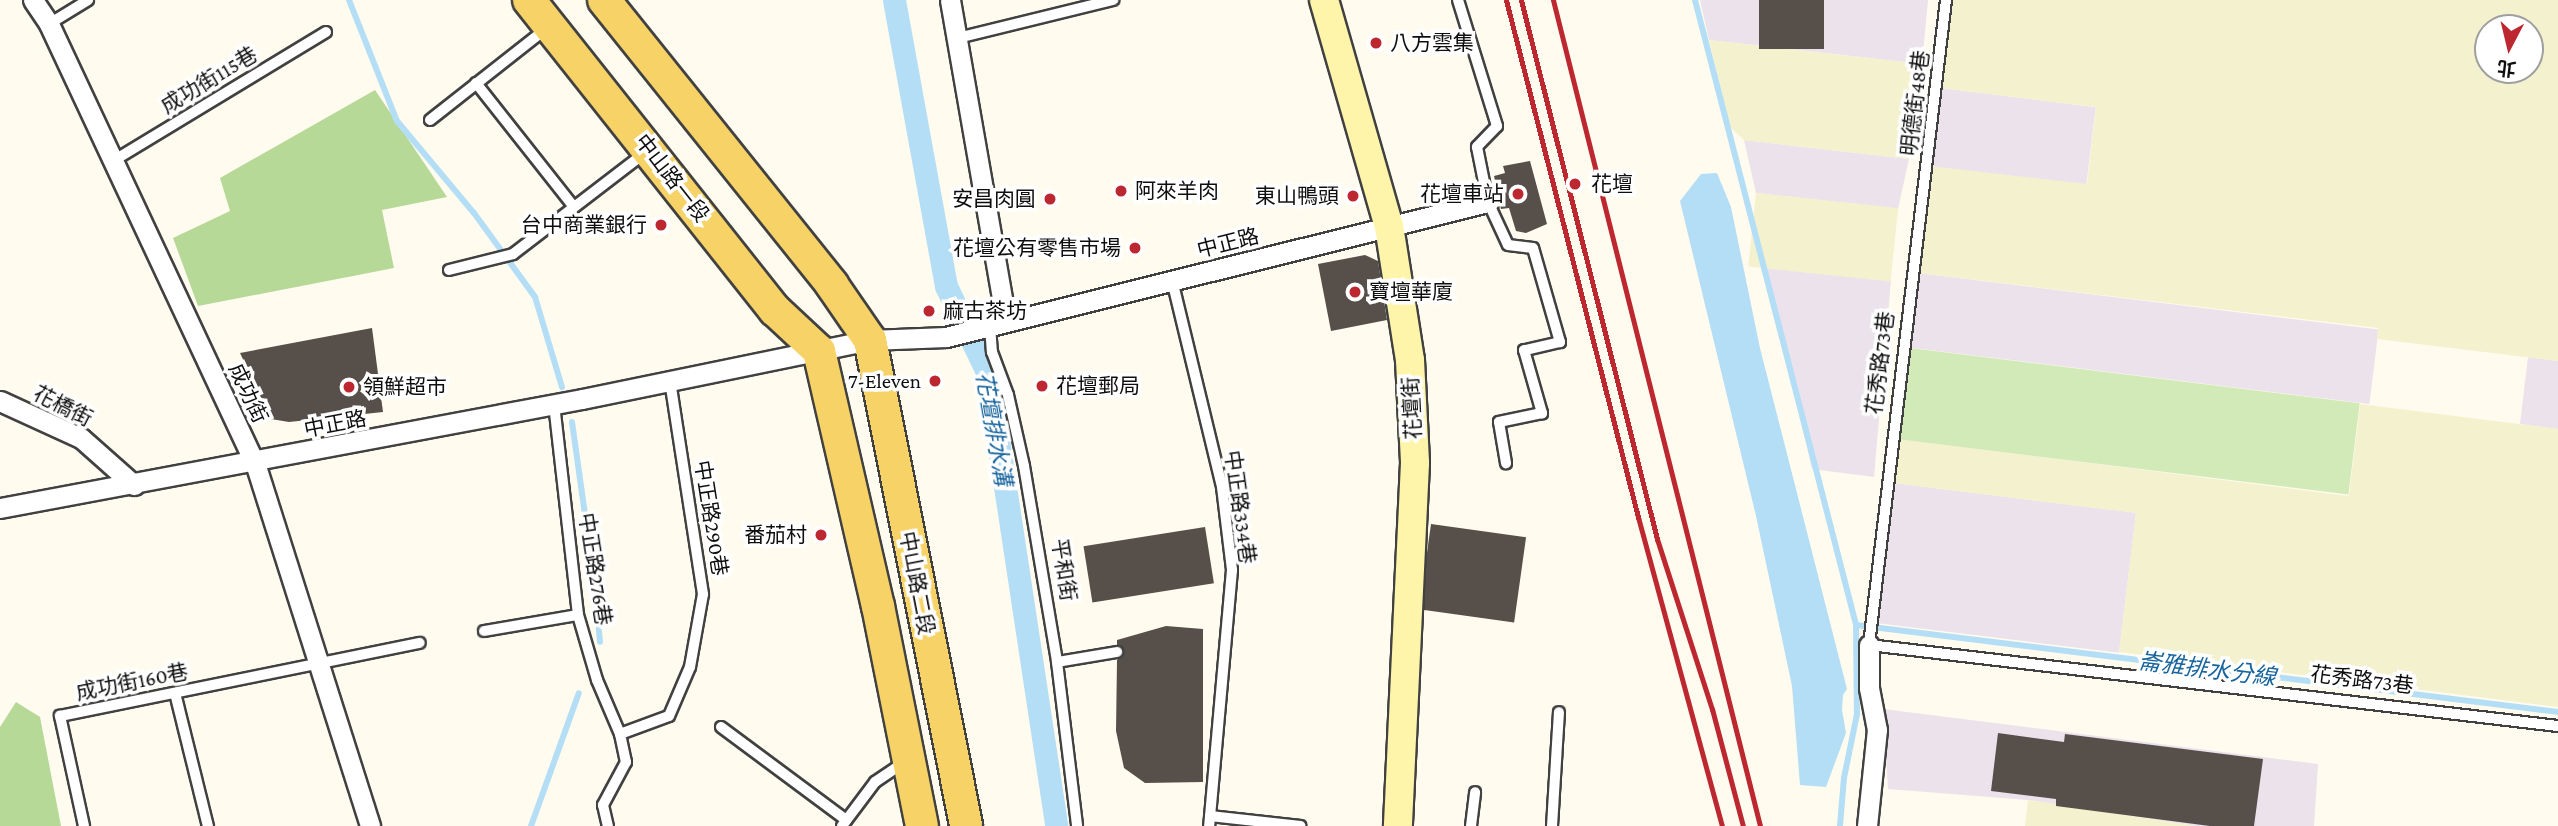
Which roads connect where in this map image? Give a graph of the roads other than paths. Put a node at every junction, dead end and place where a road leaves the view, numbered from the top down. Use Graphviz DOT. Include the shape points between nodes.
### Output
graph roads {
  1 [pos="33,0"];
  2 [pos="89,0"];
  3 [pos="529,0"];
  4 [pos="604,0"];
  5 [pos="950,0"];
  6 [pos="1113,0"];
  7 [pos="1324,0"];
  8 [pos="1458,0"];
  9 [pos="1946,0"];
  10 [pos="49,24"];
  11 [pos="551,26"];
  12 [pos="326,32"];
  13 [pos="958,38"];
  14 [pos="476,83"];
  15 [pos="430,120"];
  16 [pos="650,150"];
  17 [pos="113,161"];
  18 [pos="1488,202"];
  19 [pos="574,207"];
  20 [pos="1921,211"];
  21 [pos="1389,226"];
  22 [pos="449,270"];
  23 [pos="1172,280"];
  24 [pos="992,325"];
  25 [pos="870,340"];
  26 [pos="819,351"];
  27 [pos="670,381"];
  28 [pos="0,401"];
  29 [pos="554,404"];
  30 [pos="255,463"];
  31 [pos="1506,463"];
  32 [pos="134,485"];
  33 [pos="0,508"];
  34 [pos="578,615"];
  35 [pos="484,631"];
  36 [pos="420,643"];
  37 [pos="1869,645"];
  38 [pos="1117,652"];
  39 [pos="1057,662"];
  40 [pos="321,664"];
  41 [pos="175,693"];
  42 [pos="1559,712"];
  43 [pos="2558,726"];
  44 [pos="721,727"];
  45 [pos="620,734"];
  46 [pos="910,759"];
  47 [pos="1475,792"];
  48 [pos="1210,821"];
  49 [pos="844,823"];
  50 [pos="84,826"];
  51 [pos="208,826"];
  52 [pos="370,826"];
  53 [pos="608,826"];
  54 [pos="922,826"];
  55 [pos="966,826"];
  56 [pos="1077,826"];
  57 [pos="1300,826"];
  58 [pos="1398,826"];
  59 [pos="1471,826"];
  60 [pos="1552,826"];
  61 [pos="1867,826"];
  1 -- 10 [label="street, 成功街"];
  2 -- 10 [label="lane"];
  3 -- 11 [label="main road, 中山路一段"];
  4 -- 25 [label="main road" via="832,285"];
  5 -- 13 [label="street, 平和街"];
  6 -- 13 [label="lane"];
  7 -- 21 [label="street, 花壇街"];
  8 -- 18 [label="lane" via="1497,126 1477,147"];
  9 -- 20 [label="lane, 明德街48巷"];
  10 -- 17 [label="street, 成功街"];
  11 -- 14 [label="lane"];
  11 -- 16 [label="main road, 中山路一段"];
  12 -- 17 [label="lane, 成功街115巷"];
  13 -- 24 [label="street, 平和街"];
  14 -- 15 [label="lane"];
  14 -- 19 [label="lane"];
  16 -- 19 [label="lane"];
  16 -- 26 [label="main road, 中山路一段" via="775,310"];
  17 -- 30 [label="street, 成功街"];
  18 -- 21 [label="street, 中正路"];
  18 -- 31 [label="lane" via="1508,246 1533,247 1560,342 1524,350 1542,413 1499,422"];
  19 -- 22 [label="lane" via="513,254"];
  20 -- 37 [label="lane, 花秀路73巷"];
  21 -- 23 [label="street, 中正路"];
  21 -- 58 [label="street, 花壇街" via="1410,360 1415,463"];
  23 -- 24 [label="street, 中正路"];
  23 -- 48 [label="lane, 中正路334巷" via="1222,487 1232,570"];
  24 -- 25 [label="street, 中正路" via="946,337"];
  24 -- 39 [label="lane, 平和街" via="992,352 1008,395 1024,466"];
  25 -- 26 [label="street"];
  25 -- 55 [label="main road, 中山路二段"];
  26 -- 27 [label="street"];
  26 -- 46 [label="main road, 中山路二段"];
  27 -- 29 [label="street, 中正路"];
  27 -- 45 [label="lane, 中正路290巷" via="703,594 690,667 669,716"];
  28 -- 32 [label="street, 花橋街" via="81,438"];
  29 -- 30 [label="street, 中正路"];
  29 -- 34 [label="lane, 中正路276巷"];
  30 -- 32 [label="street, 中正路"];
  30 -- 40 [label="street, 成功街"];
  32 -- 33 [label="street, 中正路"];
  34 -- 35 [label="lane"];
  34 -- 45 [label="lane, 中正路276巷" via="597,680"];
  36 -- 40 [label="lane, 成功街160巷"];
  37 -- 43 [label="lane, 花秀路73巷"];
  37 -- 61 [label="street, 花秀路73巷" via="1869,688 1877,730"];
  38 -- 39 [label="lane"];
  39 -- 56 [label="lane, 平和街"];
  40 -- 41 [label="lane, 成功街160巷"];
  40 -- 52 [label="street, 成功街"];
  41 -- 50 [label="lane, 成功街160巷" via="60,716"];
  41 -- 51 [label="lane"];
  42 -- 60 [label="lane"];
  44 -- 49 [label="lane"];
  45 -- 53 [label="lane" via="626,762 603,805"];
  46 -- 49 [label="lane" via="875,782"];
  46 -- 54 [label="main road, 中山路二段"];
  47 -- 59 [label="lane"];
  48 -- 57 [label="lane"];
}
